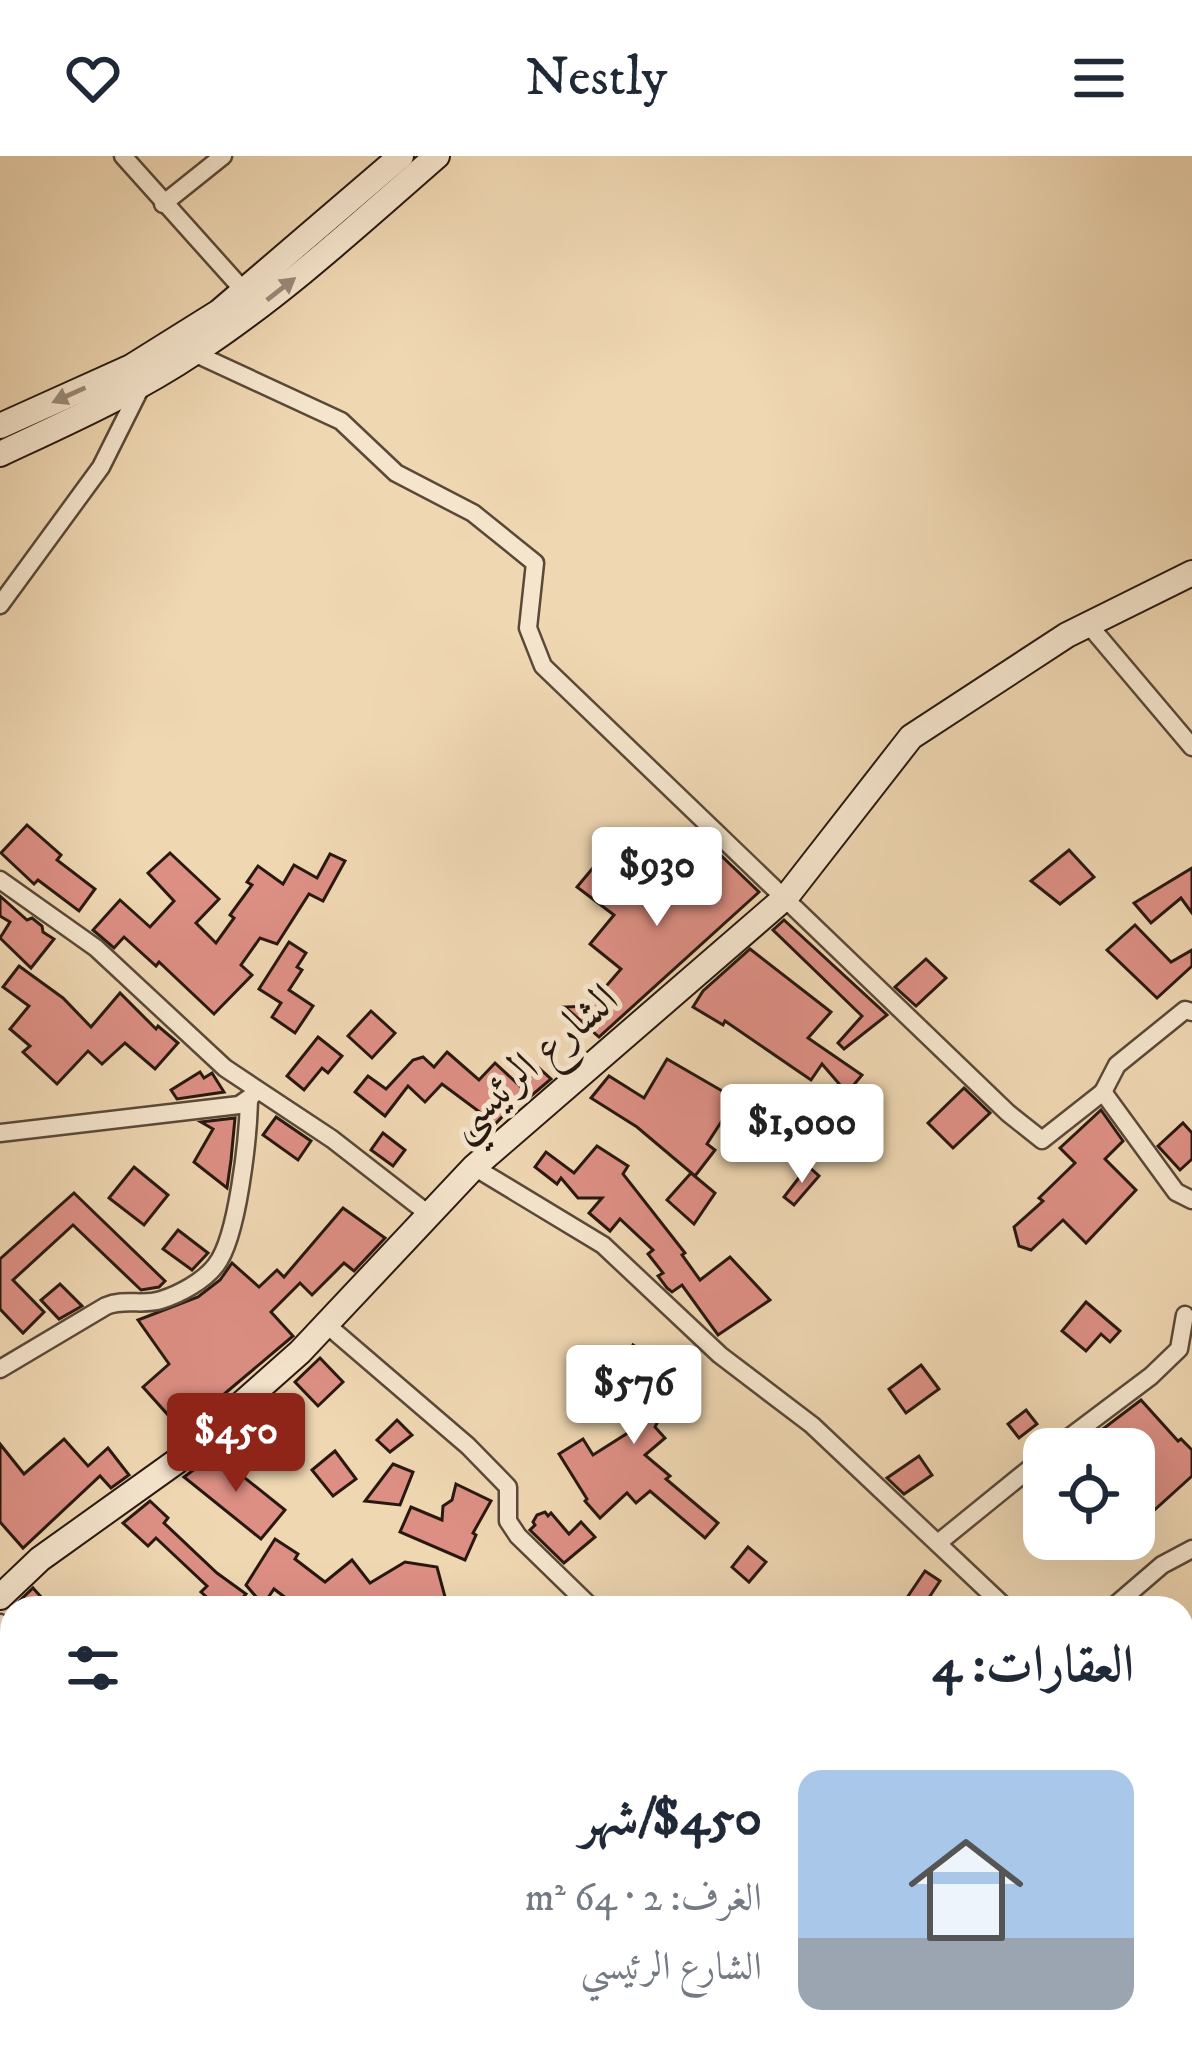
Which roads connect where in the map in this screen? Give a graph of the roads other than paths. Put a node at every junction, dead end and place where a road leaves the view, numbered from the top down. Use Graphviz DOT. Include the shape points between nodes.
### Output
graph roads {
  1 [pos="123,156"];
  2 [pos="223,156"];
  3 [pos="401,156"];
  4 [pos="437,156"];
  5 [pos="163,204"];
  6 [pos="244,291"];
  7 [pos="194,353"];
  8 [pos="137,376"];
  9 [pos="0,426"];
  10 [pos="0,454"];
  11 [pos="1192,573"];
  12 [pos="0,605"];
  13 [pos="1088,625"];
  14 [pos="1192,748"];
  15 [pos="0,880"];
  16 [pos="787,896"];
  17 [pos="1192,1012"];
  18 [pos="1103,1092"];
  19 [pos="253,1096"];
  20 [pos="0,1133"];
  21 [pos="474,1167"];
  22 [pos="1192,1201"];
  23 [pos="431,1216"];
  24 [pos="1185,1315"];
  25 [pos="327,1324"];
  26 [pos="0,1369"];
  27 [pos="1082,1428"];
  28 [pos="1023,1474"];
  29 [pos="938,1543"];
  30 [pos="1192,1549"];
  31 [pos="2,1596"];
  32 [pos="580,1596"];
  33 [pos="993,1596"];
  34 [pos="1126,1596"];
  1 -- 5 [label="street"];
  2 -- 5 [label="street"];
  3 -- 6 [label="street"];
  7 -- 4 [label="street, one-way"];
  5 -- 6 [label="street"];
  6 -- 8 [label="street"];
  7 -- 8 [label="street"];
  7 -- 16 [label="street" via="341,422 396,472 473,513 536,563 529,628 543,666"];
  8 -- 9 [label="street, one-way"];
  8 -- 10 [label="street"];
  8 -- 12 [label="street" via="101,467"];
  11 -- 13 [label="street, الشارع الرئيسي"];
  13 -- 14 [label="street"];
  13 -- 16 [label="street, الشارع الرئيسي" via="910,737"];
  15 -- 19 [label="street" via="96,948"];
  16 -- 18 [label="street" via="1042,1140"];
  16 -- 21 [label="street, الشارع الرئيسي"];
  17 -- 18 [label="street" via="1117,1065"];
  18 -- 22 [label="street" via="1176,1192"];
  19 -- 20 [label="street" via="239,1106"];
  19 -- 23 [label="street" via="332,1138"];
  19 -- 26 [label="street" via="247,1156 216,1265 157,1302 106,1306"];
  21 -- 23 [label="street, الشارع الرئيسي"];
  21 -- 29 [label="street" via="603,1245"];
  23 -- 25 [label="street, الشارع الرئيسي"];
  24 -- 27 [label="street" via="1179,1348"];
  25 -- 31 [label="street, الشارع الرئيسي" via="177,1461 40,1559"];
  25 -- 32 [label="street" via="508,1487 508,1521"];
  28 -- 29 [label="street"];
  29 -- 33 [label="street"];
  30 -- 34 [label="street"];
}
